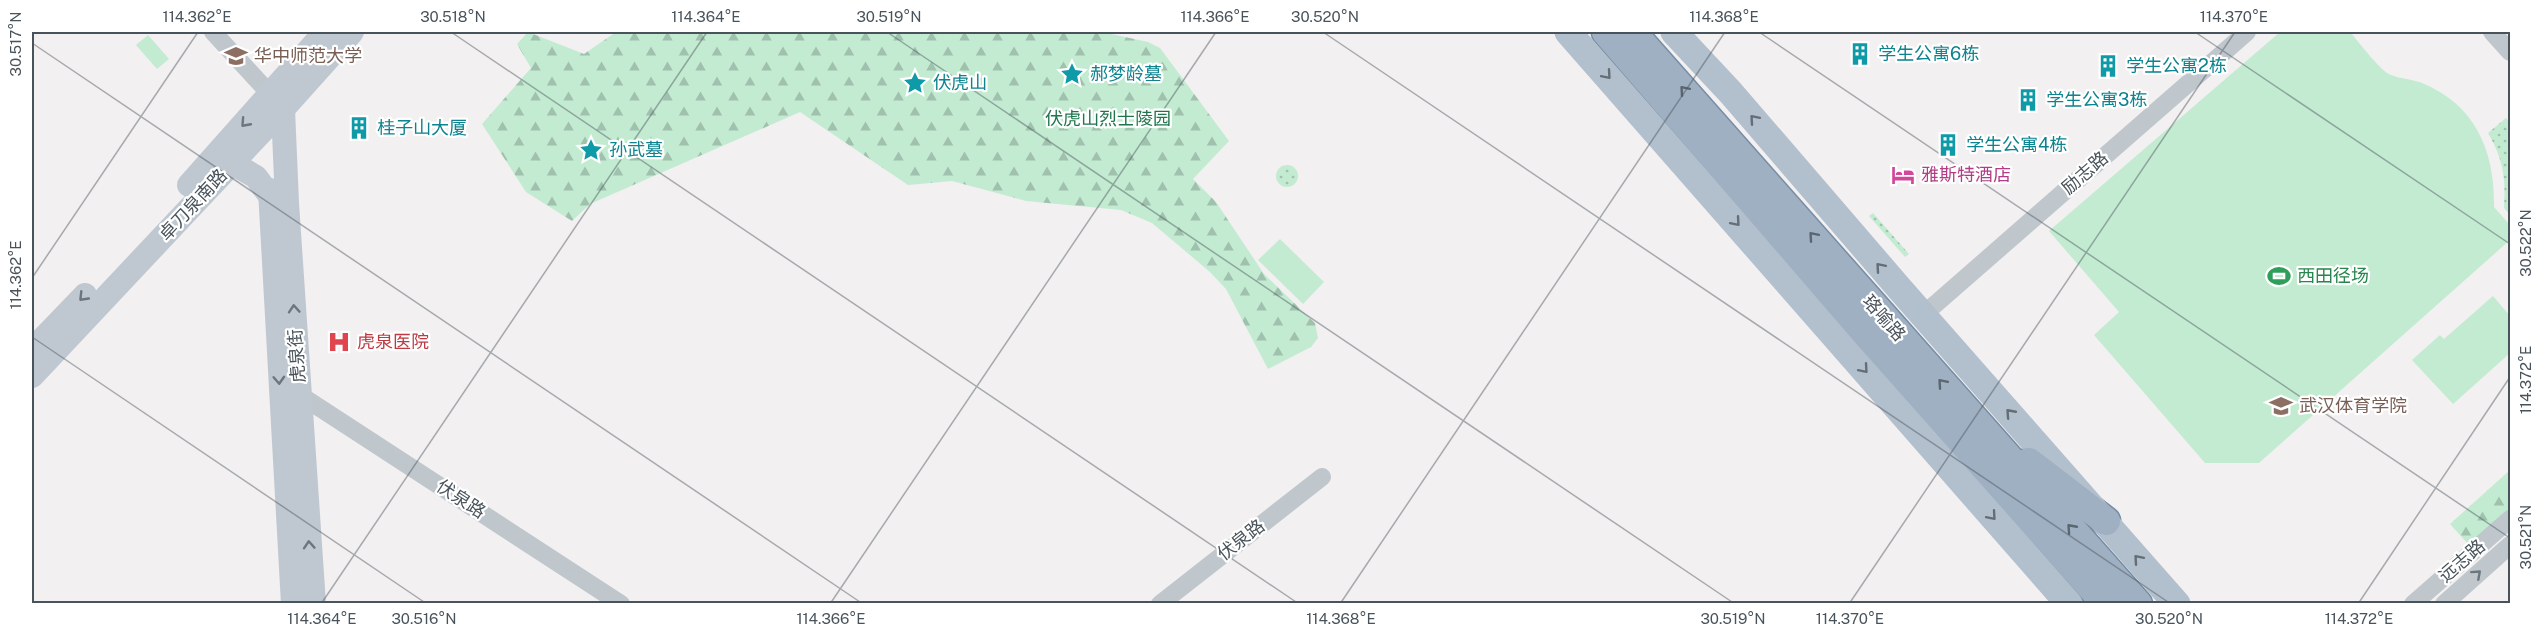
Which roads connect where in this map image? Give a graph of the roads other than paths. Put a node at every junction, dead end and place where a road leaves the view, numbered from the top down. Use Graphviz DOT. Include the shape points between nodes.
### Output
graph roads {
  1 [pos="213,32"];
  2 [pos="324,32"];
  3 [pos="352,32"];
  4 [pos="1568,32"];
  5 [pos="1586,32"];
  6 [pos="1606,32"];
  7 [pos="1634,32"];
  8 [pos="1674,32"];
  9 [pos="2247,32"];
  10 [pos="2492,32"];
  11 [pos="2511,52"];
  12 [pos="1650,67"];
  13 [pos="274,109"];
  14 [pos="232,163"];
  15 [pos="270,196"];
  16 [pos="1923,315"];
  17 [pos="32,350"];
  18 [pos="32,376"];
  19 [pos="300,395"];
  20 [pos="1972,417"];
  21 [pos="1322,477"];
  22 [pos="2511,519"];
  23 [pos="2106,521"];
  24 [pos="2511,545"];
  25 [pos="293,603"];
  26 [pos="314,603"];
  27 [pos="621,603"];
  28 [pos="1160,603"];
  29 [pos="2069,603"];
  30 [pos="2106,603"];
  31 [pos="2138,603"];
  32 [pos="2177,603"];
  33 [pos="2413,603"];
  34 [pos="2444,603"];
  1 -- 13 [label="street"];
  2 -- 13 [label="main road, 卓刀泉南路"];
  3 -- 13 [label="main road, 卓刀泉南路"];
  4 -- 29 [label="main road, one-way"];
  5 -- 12 [label="highway"];
  6 -- 12 [label="highway, 珞喻路"];
  7 -- 12 [label="highway"];
  16 -- 8 [label="main road, one-way"];
  9 -- 16 [label="street, 励志路"];
  10 -- 11 [label="street"];
  20 -- 12 [label="highway, 珞喻路, one-way"];
  12 -- 30 [label="highway, 珞喻路" via="1863,330"];
  13 -- 14 [label="main road, 卓刀泉南路"];
  13 -- 15 [label="main road, 虎泉街"];
  13 -- 17 [label="main road, 卓刀泉南路, one-way" via="184,191"];
  19 -- 13 [label="main road, 虎泉街, one-way" via="287,203"];
  14 -- 15 [label="main road" via="256,177"];
  14 -- 18 [label="main road, 卓刀泉南路"];
  15 -- 25 [label="main road, 虎泉街, one-way"];
  23 -- 16 [label="main road, one-way"];
  26 -- 19 [label="main road, 虎泉街, one-way"];
  19 -- 27 [label="street, 伏泉路"];
  20 -- 23 [label="highway"];
  31 -- 20 [label="highway, 珞喻路, one-way"];
  21 -- 28 [label="street, 伏泉路"];
  22 -- 33 [label="street, 远志路"];
  32 -- 23 [label="main road, one-way"];
  34 -- 24 [label="street, 远志路, one-way"];
}
